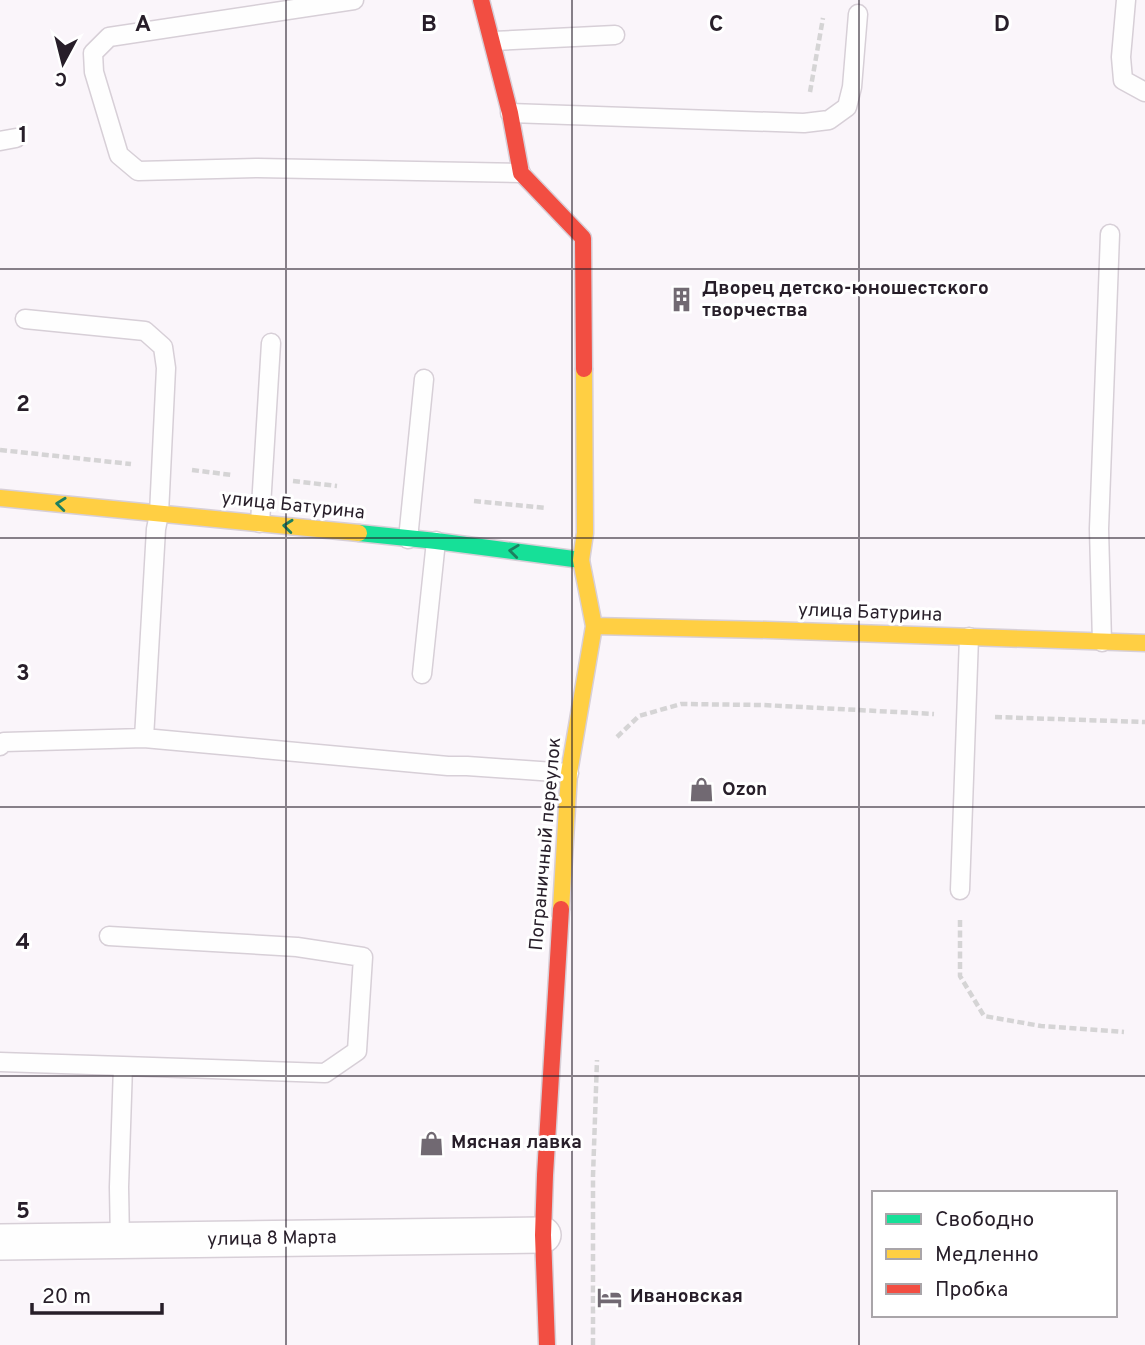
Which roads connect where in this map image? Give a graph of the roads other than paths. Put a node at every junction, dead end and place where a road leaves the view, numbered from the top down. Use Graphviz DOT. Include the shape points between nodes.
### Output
graph roads {
  1 [pos="354,0"];
  2 [pos="481,0"];
  3 [pos="1126,0"];
  4 [pos="858,15"];
  5 [pos="615,36"];
  6 [pos="493,41"];
  7 [pos="1145,92"];
  8 [pos="510,113"];
  9 [pos="521,173"];
  10 [pos="1110,234"];
  11 [pos="25,319"];
  12 [pos="271,343"];
  13 [pos="424,379"];
  14 [pos="0,498"];
  15 [pos="159,514"];
  16 [pos="260,523"];
  17 [pos="408,538"];
  18 [pos="436,541"];
  19 [pos="581,560"];
  20 [pos="594,626"];
  21 [pos="969,637"];
  22 [pos="1102,642"];
  23 [pos="1145,643"];
  24 [pos="422,674"];
  25 [pos="144,738"];
  26 [pos="0,746"];
  27 [pos="569,773"];
  28 [pos="960,890"];
  29 [pos="109,936"];
  30 [pos="0,1062"];
  31 [pos="123,1066"];
  32 [pos="543,1236"];
  33 [pos="120,1241"];
  34 [pos="0,1242"];
  35 [pos="547,1345"];
  1 -- 9 [label="lane" via="110,37 93,53 94,72 119,155 138,172 258,168"];
  2 -- 6 [label="street"];
  3 -- 7 [label="lane" via="1121,57 1124,80"];
  4 -- 8 [label="lane" via="847,107 830,120 804,123"];
  5 -- 6 [label="lane"];
  6 -- 8 [label="street"];
  8 -- 9 [label="street"];
  9 -- 19 [label="street, Пограничный переулок" via="583,238 585,533"];
  10 -- 22 [label="lane" via="1099,529"];
  11 -- 15 [label="lane" via="145,331 163,347 166,368"];
  12 -- 16 [label="lane"];
  13 -- 17 [label="lane"];
  15 -- 14 [label="street, улица Батурина, one-way"];
  15 -- 16 [label="street, улица Батурина"];
  15 -- 25 [label="lane"];
  17 -- 16 [label="street, улица Батурина, one-way"];
  17 -- 18 [label="street, улица Батурина"];
  19 -- 18 [label="street, улица Батурина, one-way"];
  18 -- 24 [label="lane"];
  19 -- 20 [label="street, Пограничный переулок"];
  20 -- 21 [label="street, улица Батурина"];
  20 -- 27 [label="street, Пограничный переулок"];
  21 -- 22 [label="street, улица Батурина"];
  21 -- 28 [label="lane"];
  22 -- 23 [label="street, улица Батурина"];
  25 -- 26 [label="lane" via="4,742"];
  25 -- 27 [label="lane"];
  27 -- 32 [label="street, Пограничный переулок"];
  29 -- 31 [label="lane" via="296,947 363,957 357,1051 325,1073"];
  30 -- 31 [label="lane"];
  31 -- 33 [label="lane"];
  32 -- 33 [label="street, улица 8 Марта"];
  32 -- 35 [label="street, Пограничный переулок"];
  33 -- 34 [label="street, улица 8 Марта"];
}
